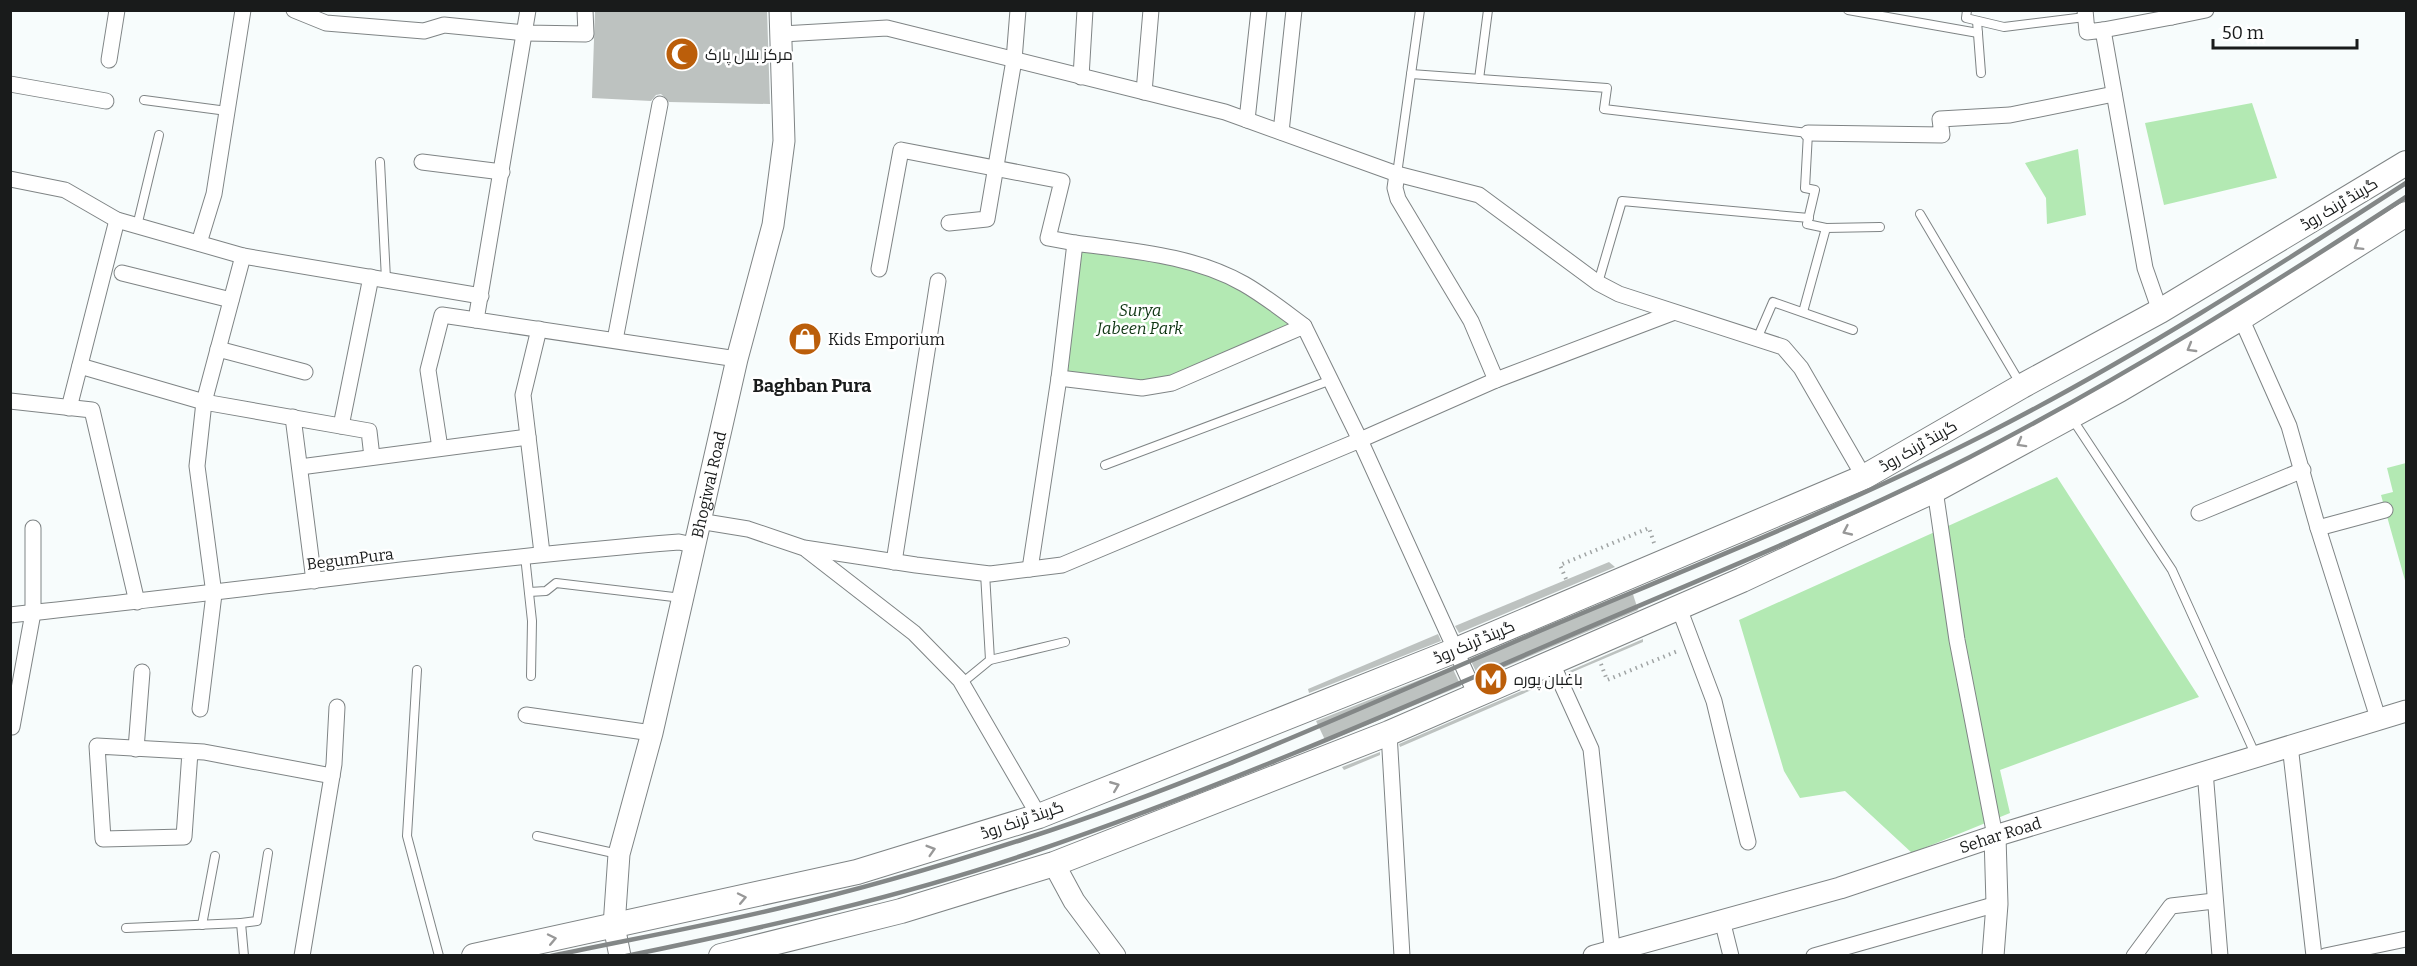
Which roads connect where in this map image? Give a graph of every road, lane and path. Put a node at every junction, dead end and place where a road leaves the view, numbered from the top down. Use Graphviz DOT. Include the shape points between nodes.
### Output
graph roads {
  1 [pos="117,10"];
  2 [pos="243,10"];
  3 [pos="294,10"];
  4 [pos="528,10"];
  5 [pos="585,10"];
  6 [pos="780,10"];
  7 [pos="1017,10"];
  8 [pos="1085,10"];
  9 [pos="1151,10"];
  10 [pos="1259,10"];
  11 [pos="1294,10"];
  12 [pos="1420,10"];
  13 [pos="1488,10"];
  14 [pos="1848,10"];
  15 [pos="1967,10"];
  16 [pos="2206,10"];
  17 [pos="2085,14"];
  18 [pos="2172,14"];
  19 [pos="1977,21"];
  20 [pos="2103,30"];
  21 [pos="525,33"];
  22 [pos="1978,33"];
  23 [pos="782,34"];
  24 [pos="109,60"];
  25 [pos="1014,60"];
  26 [pos="1981,73"];
  27 [pos="1411,74"];
  28 [pos="1082,76"];
  29 [pos="1479,79"];
  30 [pos="10,84"];
  31 [pos="1143,92"];
  32 [pos="2114,94"];
  33 [pos="144,100"];
  34 [pos="105,101"];
  35 [pos="660,104"];
  36 [pos="227,111"];
  37 [pos="1247,120"];
  38 [pos="1281,132"];
  39 [pos="1808,133"];
  40 [pos="159,135"];
  41 [pos="380,162"];
  42 [pos="422,162"];
  43 [pos="2406,163"];
  44 [pos="996,168"];
  45 [pos="502,172"];
  46 [pos="1397,174"];
  47 [pos="10,179"];
  48 [pos="1920,214"];
  49 [pos="2406,214"];
  50 [pos="1809,218"];
  51 [pos="117,220"];
  52 [pos="949,223"];
  53 [pos="136,226"];
  54 [pos="1880,227"];
  55 [pos="1826,228"];
  56 [pos="199,243"];
  57 [pos="1075,243"];
  58 [pos="243,256"];
  59 [pos="879,269"];
  60 [pos="122,273"];
  61 [pos="378,278"];
  62 [pos="938,280"];
  63 [pos="1598,283"];
  64 [pos="481,296"];
  65 [pos="231,300"];
  66 [pos="2160,311"];
  67 [pos="1803,312"];
  68 [pos="1672,313"];
  69 [pos="2241,318"];
  70 [pos="476,320"];
  71 [pos="1304,326"];
  72 [pos="539,329"];
  73 [pos="1853,330"];
  74 [pos="1757,339"];
  75 [pos="615,340"];
  76 [pos="218,349"];
  77 [pos="737,359"];
  78 [pos="80,366"];
  79 [pos="305,372"];
  80 [pos="1059,378"];
  81 [pos="1332,379"];
  82 [pos="1496,380"];
  83 [pos="2022,386"];
  84 [pos="10,401"];
  85 [pos="204,402"];
  86 [pos="69,408"];
  87 [pos="2071,416"];
  88 [pos="293,417"];
  89 [pos="341,426"];
  90 [pos="528,437"];
  91 [pos="1360,440"];
  92 [pos="440,448"];
  93 [pos="372,457"];
  94 [pos="1105,465"];
  95 [pos="300,467"];
  96 [pos="2303,470"];
  97 [pos="1864,477"];
  98 [pos="1935,490"];
  99 [pos="2385,510"];
  100 [pos="2199,513"];
  101 [pos="699,521"];
  102 [pos="33,528"];
  103 [pos="2318,528"];
  104 [pos="693,546"];
  105 [pos="804,548"];
  106 [pos="542,553"];
  107 [pos="525,555"];
  108 [pos="894,561"];
  109 [pos="1662,563"];
  110 [pos="1030,569"];
  111 [pos="984,573"];
  112 [pos="1566,579"];
  113 [pos="315,581"];
  114 [pos="529,592"];
  115 [pos="214,594"];
  116 [pos="683,598"];
  117 [pos="137,602"];
  118 [pos="1679,608"];
  119 [pos="33,613"];
  120 [pos="10,615"];
  121 [pos="1065,642"];
  122 [pos="1456,650"];
  123 [pos="1681,650"];
  124 [pos="990,660"];
  125 [pos="1551,661"];
  126 [pos="1599,661"];
  127 [pos="417,670"];
  128 [pos="142,672"];
  129 [pos="531,676"];
  130 [pos="962,683"];
  131 [pos="1476,695"];
  132 [pos="337,707"];
  133 [pos="200,709"];
  134 [pos="2406,711"];
  135 [pos="526,715"];
  136 [pos="2378,718"];
  137 [pos="12,727"];
  138 [pos="652,733"];
  139 [pos="1389,733"];
  140 [pos="2290,745"];
  141 [pos="136,748"];
  142 [pos="190,752"];
  143 [pos="2256,756"];
  144 [pos="2205,771"];
  145 [pos="332,776"];
  146 [pos="1039,816"];
  147 [pos="537,836"];
  148 [pos="1995,836"];
  149 [pos="1748,842"];
  150 [pos="268,853"];
  151 [pos="619,854"];
  152 [pos="215,856"];
  153 [pos="1054,864"];
  154 [pos="2214,901"];
  155 [pos="1997,904"];
  156 [pos="1722,920"];
  157 [pos="242,923"];
  158 [pos="202,925"];
  159 [pos="614,926"];
  160 [pos="126,928"];
  161 [pos="2406,939"];
  162 [pos="768,950"];
  163 [pos="1606,954"];
  164 [pos="244,956"];
  165 [pos="302,956"];
  166 [pos="440,956"];
  167 [pos="474,956"];
  168 [pos="620,956"];
  169 [pos="722,956"];
  170 [pos="1115,956"];
  171 [pos="1402,956"];
  172 [pos="1731,956"];
  173 [pos="1814,956"];
  174 [pos="1993,956"];
  175 [pos="2134,956"];
  176 [pos="2220,956"];
  177 [pos="2314,956"];
  178 [pos="2325,956"];
  1 -- 24 [label="street"];
  2 -- 36 [label="street"];
  3 -- 21 [label="street" via="326,23 423,31 444,25"];
  4 -- 21 [label="street"];
  5 -- 21 [label="street" via="586,34"];
  6 -- 23 [label="street, Bhogiwal Road"];
  7 -- 25 [label="street"];
  8 -- 28 [label="street"];
  9 -- 31 [label="street"];
  10 -- 37 [label="street"];
  11 -- 38 [label="street"];
  12 -- 27 [label="lane"];
  13 -- 29 [label="lane"];
  14 -- 22 [label="lane"];
  15 -- 19 [label="lane" via="1966,18"];
  16 -- 18 [label="street"];
  17 -- 19 [label="lane" via="2004,27"];
  17 -- 20 [label="street" via="2086,32"];
  18 -- 20 [label="street"];
  19 -- 22 [label="lane"];
  20 -- 32 [label="street"];
  21 -- 45 [label="street"];
  22 -- 26 [label="lane"];
  23 -- 25 [label="street" via="887,28"];
  23 -- 77 [label="street, Bhogiwal Road" via="784,141 773,225"];
  25 -- 28 [label="street"];
  25 -- 44 [label="street"];
  27 -- 29 [label="lane"];
  27 -- 46 [label="lane"];
  28 -- 31 [label="street"];
  29 -- 39 [label="lane" via="1607,88 1604,109"];
  30 -- 34 [label="street"];
  31 -- 37 [label="street"];
  32 -- 39 [label="street" via="2010,115 1940,118 1941,135"];
  32 -- 66 [label="street" via="2145,268"];
  33 -- 36 [label="lane"];
  35 -- 75 [label="street"];
  36 -- 56 [label="street" via="214,194"];
  37 -- 38 [label="street"];
  38 -- 46 [label="street"];
  39 -- 50 [label="lane" via="1805,188 1815,190"];
  40 -- 53 [label="lane"];
  41 -- 61 [label="lane"];
  42 -- 45 [label="street"];
  43 -- 66 [label="main road, گرینڈ ٹرنک روڈ"];
  44 -- 52 [label="street" via="987,219"];
  44 -- 57 [label="street" via="1062,181 1048,238"];
  44 -- 59 [label="street" via="901,150"];
  45 -- 64 [label="street"];
  46 -- 63 [label="street" via="1479,195"];
  46 -- 82 [label="street" via="1395,193 1471,321"];
  47 -- 51 [label="street" via="65,190"];
  48 -- 83 [label="lane"];
  49 -- 69 [label="main road, one-way"];
  50 -- 55 [label="lane" via="1807,224"];
  50 -- 63 [label="lane" via="1622,201"];
  51 -- 53 [label="street"];
  51 -- 78 [label="street"];
  53 -- 56 [label="street"];
  54 -- 55 [label="lane"];
  55 -- 67 [label="lane"];
  56 -- 58 [label="street"];
  57 -- 71 [label="street" via="1167,255 1212,271 1243,283"];
  57 -- 80 [label="street"];
  58 -- 61 [label="street"];
  58 -- 65 [label="street"];
  60 -- 65 [label="street"];
  61 -- 64 [label="street"];
  61 -- 89 [label="street"];
  62 -- 108 [label="street"];
  63 -- 68 [label="street"];
  64 -- 70 [label="street"];
  65 -- 76 [label="street"];
  66 -- 83 [label="main road, گرینڈ ٹرنک روڈ"];
  67 -- 73 [label="lane"];
  67 -- 74 [label="lane" via="1773,302"];
  68 -- 74 [label="street"];
  68 -- 82 [label="street"];
  69 -- 87 [label="main road, one-way"];
  69 -- 96 [label="street" via="2289,426"];
  70 -- 72 [label="street"];
  70 -- 92 [label="street" via="442,315 428,370"];
  71 -- 80 [label="street" via="1172,382 1142,388"];
  71 -- 81 [label="street"];
  72 -- 75 [label="street"];
  72 -- 90 [label="street" via="523,395"];
  74 -- 97 [label="street" via="1783,347 1801,368"];
  75 -- 77 [label="street"];
  76 -- 79 [label="street"];
  76 -- 85 [label="street"];
  77 -- 101 [label="street, Bhogiwal Road"];
  78 -- 85 [label="street"];
  78 -- 86 [label="street"];
  80 -- 110 [label="street"];
  81 -- 91 [label="street"];
  81 -- 94 [label="lane"];
  82 -- 91 [label="street"];
  83 -- 97 [label="main road, گرینڈ ٹرنک روڈ"];
  84 -- 86 [label="street"];
  85 -- 88 [label="street"];
  85 -- 115 [label="street" via="197,466"];
  86 -- 117 [label="street" via="92,410"];
  87 -- 98 [label="main road, one-way"];
  87 -- 143 [label="lane" via="2172,570"];
  88 -- 89 [label="street"];
  88 -- 95 [label="street"];
  89 -- 93 [label="street" via="369,431"];
  90 -- 92 [label="street"];
  90 -- 106 [label="street"];
  91 -- 110 [label="street" via="1062,565"];
  91 -- 122 [label="street"];
  92 -- 93 [label="street"];
  93 -- 95 [label="street"];
  95 -- 113 [label="street"];
  96 -- 100 [label="street"];
  96 -- 103 [label="street"];
  97 -- 109 [label="main road, گرینڈ ٹرنک روڈ"];
  98 -- 118 [label="main road, one-way"];
  98 -- 148 [label="street" via="1957,640"];
  99 -- 103 [label="street"];
  101 -- 104 [label="street, Bhogiwal Road"];
  101 -- 105 [label="street" via="748,529"];
  102 -- 119 [label="street"];
  103 -- 136 [label="street"];
  104 -- 106 [label="street, BegumPura" via="679,542"];
  104 -- 116 [label="street, Bhogiwal Road"];
  105 -- 108 [label="street"];
  105 -- 130 [label="street" via="914,633"];
  106 -- 107 [label="street, BegumPura"];
  107 -- 113 [label="street, BegumPura"];
  107 -- 114 [label="lane"];
  108 -- 111 [label="street"];
  109 -- 112 [label="path" via="1649,528 1560,565"];
  109 -- 122 [label="main road, گرینڈ ٹرنک روڈ"];
  110 -- 111 [label="street"];
  111 -- 124 [label="lane"];
  113 -- 115 [label="street, BegumPura"];
  114 -- 116 [label="lane" via="546,591 556,583"];
  114 -- 129 [label="lane"];
  115 -- 117 [label="street, BegumPura"];
  115 -- 133 [label="street"];
  116 -- 138 [label="street, Bhogiwal Road"];
  117 -- 119 [label="street, BegumPura"];
  118 -- 125 [label="main road"];
  118 -- 149 [label="street" via="1714,701"];
  119 -- 120 [label="street, BegumPura"];
  119 -- 137 [label="street"];
  121 -- 124 [label="lane"];
  122 -- 131 [label="street"];
  146 -- 122 [label="main road, گرینڈ ٹرنک روڈ, one-way"];
  123 -- 126 [label="path" via="1607,680"];
  124 -- 130 [label="lane"];
  125 -- 131 [label="main road"];
  125 -- 163 [label="street" via="1591,749"];
  127 -- 166 [label="lane" via="407,836"];
  128 -- 141 [label="street"];
  130 -- 146 [label="street"];
  131 -- 139 [label="main road"];
  132 -- 145 [label="street"];
  134 -- 136 [label="street, Sehar Road"];
  135 -- 138 [label="street"];
  136 -- 140 [label="street, Sehar Road"];
  138 -- 151 [label="street, Bhogiwal Road"];
  139 -- 153 [label="main road"];
  139 -- 171 [label="street"];
  140 -- 143 [label="street, Sehar Road"];
  140 -- 177 [label="street"];
  141 -- 142 [label="street"];
  141 -- 142 [label="street" via="97,746 103,839 184,837"];
  142 -- 145 [label="street"];
  143 -- 144 [label="street, Sehar Road"];
  144 -- 148 [label="street, Sehar Road"];
  144 -- 154 [label="street"];
  145 -- 165 [label="street"];
  159 -- 146 [label="main road, گرینڈ ٹرنک روڈ, one-way" via="857,872"];
  147 -- 151 [label="lane"];
  148 -- 155 [label="street"];
  148 -- 156 [label="street, Sehar Road" via="1840,888"];
  150 -- 157 [label="lane" via="257,921"];
  151 -- 159 [label="street, Bhogiwal Road"];
  152 -- 158 [label="lane"];
  153 -- 162 [label="main road"];
  153 -- 170 [label="street" via="1074,901"];
  154 -- 175 [label="street" via="2170,906"];
  154 -- 176 [label="street"];
  155 -- 173 [label="street"];
  155 -- 174 [label="street"];
  156 -- 163 [label="street, Sehar Road"];
  156 -- 172 [label="street"];
  157 -- 158 [label="lane"];
  157 -- 164 [label="lane"];
  158 -- 160 [label="lane"];
  167 -- 159 [label="main road, گرینڈ ٹرنک روڈ, one-way"];
  159 -- 168 [label="street, Bhogiwal Road"];
  161 -- 178 [label="street"];
  162 -- 169 [label="main road"];
}
